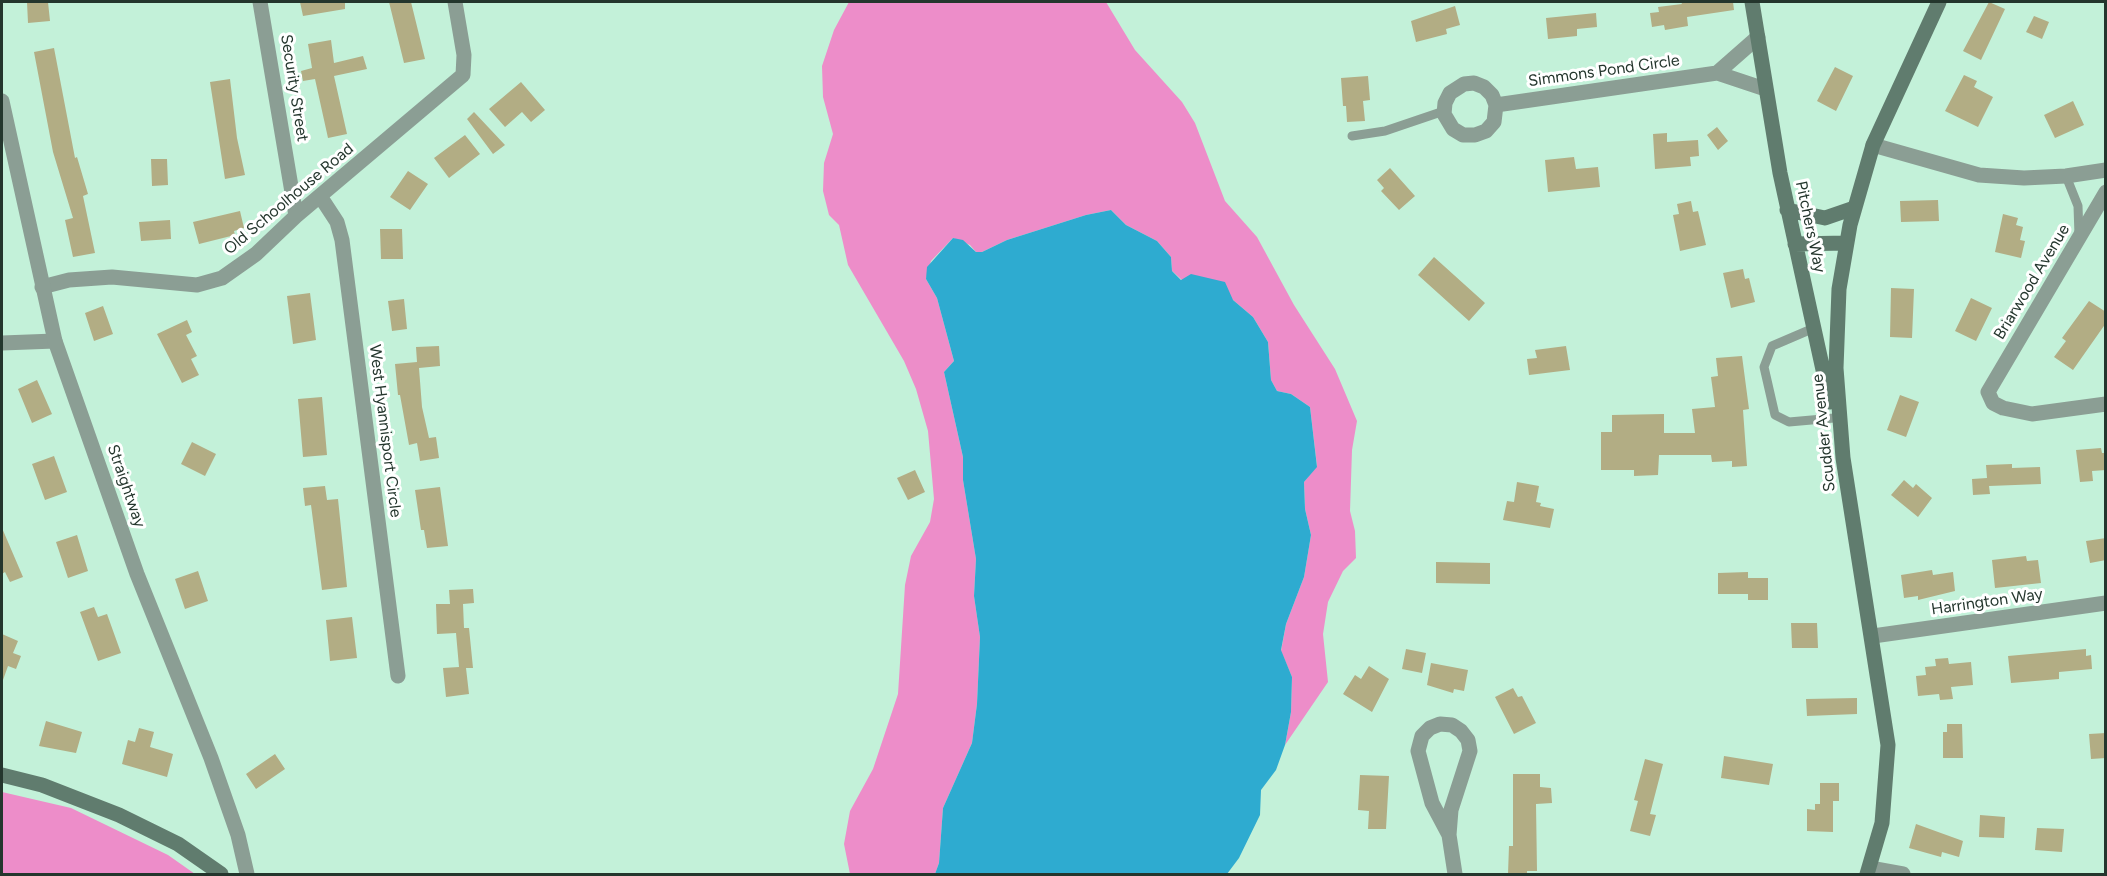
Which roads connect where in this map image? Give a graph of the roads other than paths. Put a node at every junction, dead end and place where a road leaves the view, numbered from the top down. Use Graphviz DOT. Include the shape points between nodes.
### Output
graph roads {
  1 [pos="260,2"];
  2 [pos="455,2"];
  3 [pos="1752,2"];
  4 [pos="1940,2"];
  5 [pos="1758,37"];
  6 [pos="1717,73"];
  7 [pos="1765,89"];
  8 [pos="2,100"];
  9 [pos="1496,105"];
  10 [pos="1444,111"];
  11 [pos="1352,136"];
  12 [pos="1873,145"];
  13 [pos="2106,170"];
  14 [pos="2066,176"];
  15 [pos="2106,192"];
  16 [pos="320,196"];
  17 [pos="1854,208"];
  18 [pos="1787,210"];
  19 [pos="296,216"];
  20 [pos="2079,241"];
  21 [pos="1846,243"];
  22 [pos="1795,244"];
  23 [pos="42,287"];
  24 [pos="1814,328"];
  25 [pos="55,341"];
  26 [pos="2,343"];
  27 [pos="2106,404"];
  28 [pos="1834,418"];
  29 [pos="1843,458"];
  30 [pos="2106,603"];
  31 [pos="1873,636"];
  32 [pos="398,676"];
  33 [pos="2,775"];
  34 [pos="1449,835"];
  35 [pos="1868,871"];
  36 [pos="221,874"];
  37 [pos="247,874"];
  38 [pos="1455,874"];
  39 [pos="1903,874"];
  1 -- 19 [label="street, Security Street"];
  2 -- 16 [label="street, Old Schoolhouse Road" via="464,75"];
  3 -- 5 [label="main road, Pitchers Way"];
  4 -- 12 [label="main road, Scudder Avenue"];
  5 -- 6 [label="street"];
  5 -- 7 [label="main road, Pitchers Way"];
  6 -- 7 [label="street, Simmons Pond Circle"];
  6 -- 9 [label="street, Simmons Pond Circle"];
  7 -- 18 [label="main road, Pitchers Way"];
  8 -- 23 [label="street, Straightway"];
  9 -- 10 [label="street" via="1485,87 1469,83 1450,93"];
  9 -- 10 [label="street" via="1494,122 1475,135 1463,135 1453,129"];
  10 -- 11 [label="lane" via="1385,131"];
  12 -- 14 [label="street" via="1979,175"];
  12 -- 17 [label="main road, Scudder Avenue"];
  13 -- 14 [label="street"];
  14 -- 20 [label="lane" via="2078,206"];
  15 -- 20 [label="street, Briarwood Avenue"];
  16 -- 19 [label="street, Old Schoolhouse Road"];
  16 -- 32 [label="street, West Hyannisport Circle" via="337,222 342,240"];
  17 -- 18 [label="main road" via="1825,218"];
  17 -- 21 [label="main road, Scudder Avenue"];
  18 -- 22 [label="main road, Pitchers Way"];
  19 -- 23 [label="street, Old Schoolhouse Road" via="256,254 212,282 183,285 89,278"];
  20 -- 27 [label="street, Briarwood Avenue" via="1988,391 1992,403 2032,414"];
  21 -- 22 [label="main road"];
  21 -- 29 [label="main road, Scudder Avenue" via="1836,326"];
  22 -- 24 [label="main road, Pitchers Way"];
  23 -- 25 [label="street, Straightway"];
  24 -- 28 [label="main road, Pitchers Way"];
  24 -- 28 [label="lane" via="1772,346 1764,367 1774,415 1790,422"];
  25 -- 26 [label="street"];
  25 -- 37 [label="street, Straightway" via="137,574 211,758"];
  28 -- 29 [label="main road, Pitchers Way"];
  29 -- 31 [label="main road, Scudder Avenue"];
  30 -- 31 [label="street, Harrington Way"];
  31 -- 35 [label="main road, Scudder Avenue" via="1888,745 1882,823"];
  33 -- 36 [label="main road" via="52,788 119,815 178,844"];
  34 -- 34 [label="street" via="1454,796 1470,751 1461,731 1440,724 1422,736 1418,751 1432,803"];
  34 -- 38 [label="street"];
  35 -- 39 [label="street"];
}
